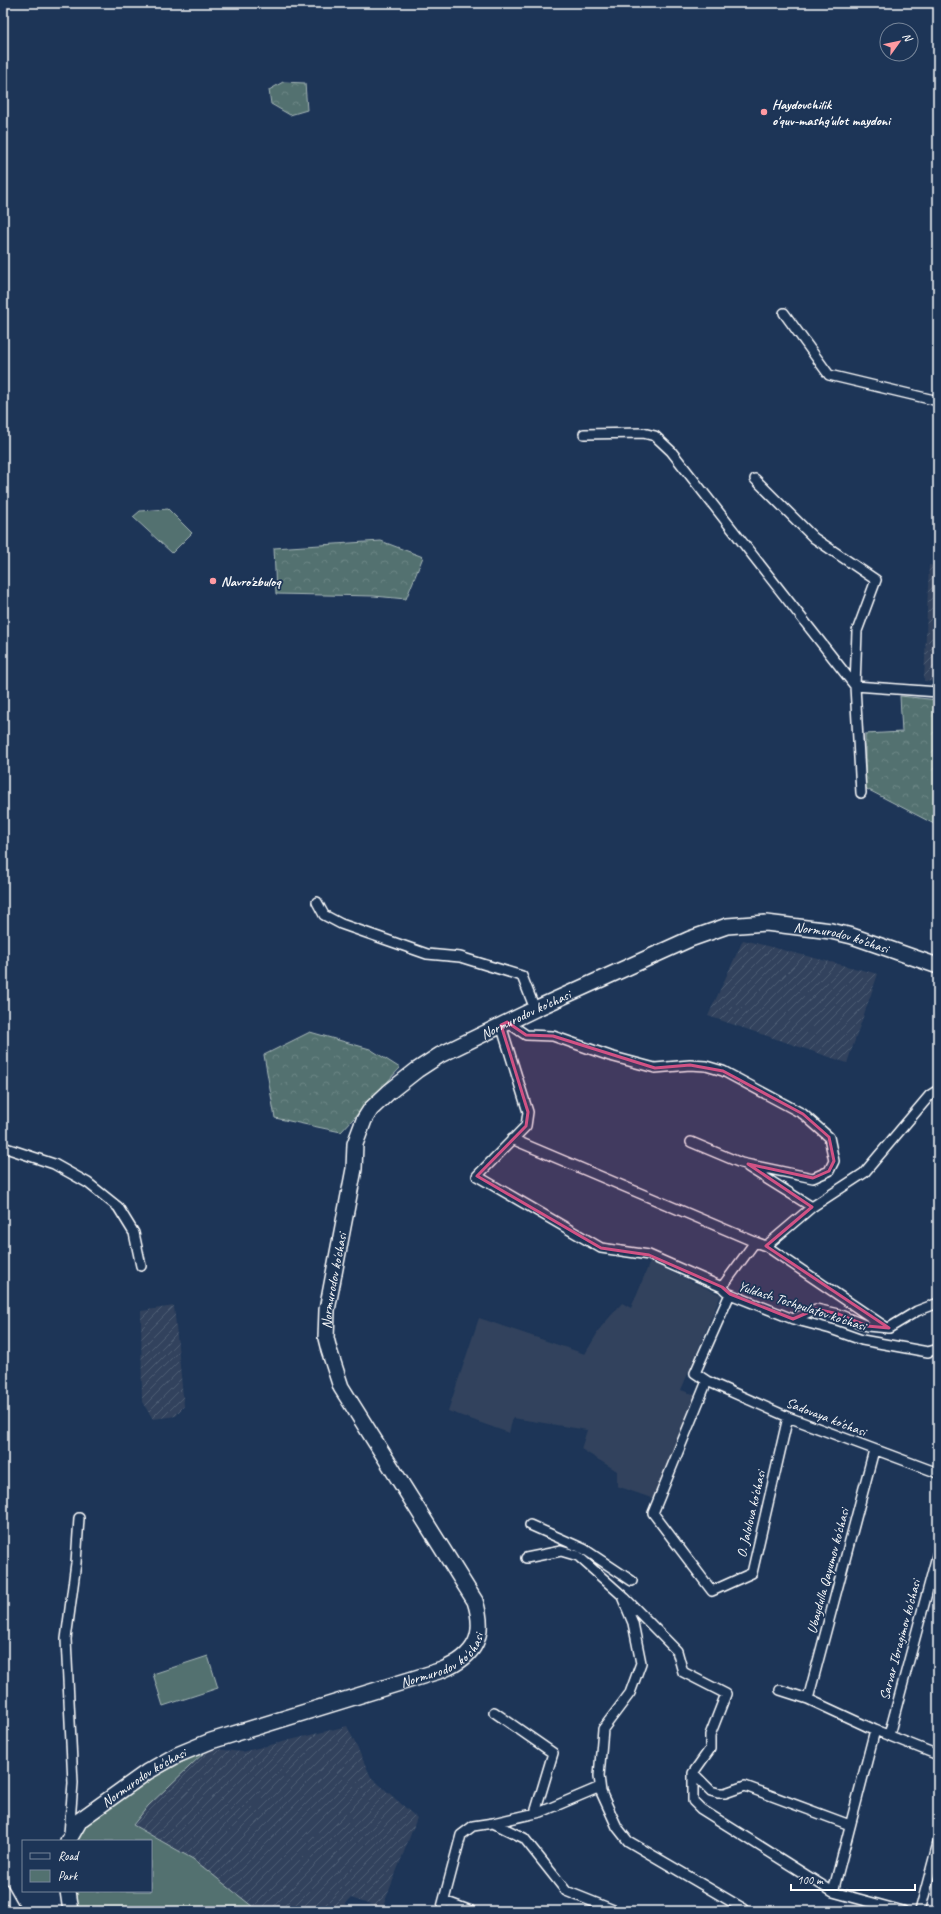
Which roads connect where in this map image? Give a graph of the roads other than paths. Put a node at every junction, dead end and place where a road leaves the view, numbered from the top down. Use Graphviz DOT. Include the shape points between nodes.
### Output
graph roads {
  1 [pos="784,313"];
  2 [pos="938,401"];
  3 [pos="584,434"];
  4 [pos="755,479"];
  5 [pos="855,686"];
  6 [pos="938,692"];
  7 [pos="861,793"];
  8 [pos="317,902"];
  9 [pos="938,966"];
  10 [pos="535,1009"];
  11 [pos="504,1024"];
  12 [pos="938,1090"];
  13 [pos="512,1139"];
  14 [pos="691,1142"];
  15 [pos="3,1147"];
  16 [pos="742,1163"];
  17 [pos="812,1207"];
  18 [pos="755,1242"];
  19 [pos="766,1246"];
  20 [pos="141,1266"];
  21 [pos="722,1287"];
  22 [pos="730,1294"];
  23 [pos="938,1303"];
  24 [pos="793,1319"];
  25 [pos="889,1328"];
  26 [pos="938,1349"];
  27 [pos="707,1381"];
  28 [pos="788,1418"];
  29 [pos="874,1450"];
  30 [pos="938,1473"];
  31 [pos="79,1518"];
  32 [pos="530,1525"];
  33 [pos="938,1552"];
  34 [pos="526,1558"];
  35 [pos="632,1581"];
  36 [pos="621,1594"];
  37 [pos="780,1690"];
  38 [pos="808,1700"];
  39 [pos="494,1712"];
  40 [pos="875,1730"];
  41 [pos="889,1735"];
  42 [pos="938,1755"];
  43 [pos="693,1773"];
  44 [pos="600,1787"];
  45 [pos="536,1813"];
  46 [pos="493,1823"];
  47 [pos="850,1825"];
  48 [pos="68,1840"];
  49 [pos="938,1843"];
  50 [pos="3,1888"];
  51 [pos="68,1892"];
  52 [pos="832,1892"];
  53 [pos="444,1901"];
  54 [pos="744,1910"];
  55 [pos="16,1911"];
  56 [pos="71,1911"];
  57 [pos="441,1911"];
  58 [pos="471,1911"];
  59 [pos="616,1911"];
  60 [pos="903,1911"];
  61 [pos="920,1911"];
  1 -- 2 [label="street" via="829,375"];
  3 -- 5 [label="street" via="655,436 671,451"];
  4 -- 5 [label="street" via="814,538 876,580 856,631"];
  5 -- 6 [label="street"];
  5 -- 7 [label="street"];
  8 -- 10 [label="street" via="324,915 341,924 427,954 460,957 522,976"];
  9 -- 10 [label="main road, Normurodov ko'chasi" via="831,931 788,924 727,926 702,934"];
  10 -- 11 [label="main road, Normurodov ko'chasi"];
  11 -- 13 [label="street" via="528,1112 526,1126"];
  11 -- 16 [label="street" via="526,1035 553,1036 610,1056 655,1068 690,1065 724,1071 803,1114 828,1137 834,1161 829,1171 813,1178"];
  11 -- 48 [label="main road, Normurodov ko'chasi" via="440,1055 416,1070 380,1100 364,1120 355,1144 354,1169 330,1286 326,1324 328,1350 342,1387 475,1601 480,1621 480,1633 476,1642 459,1661 442,1670 211,1740 177,1755 147,1772 80,1820"];
  12 -- 17 [label="street" via="930,1095 864,1173"];
  13 -- 18 [label="street, Yuldash Toshpulatov ko'chasi"];
  13 -- 21 [label="street" via="477,1176 601,1248 649,1255"];
  14 -- 16 [label="street"];
  15 -- 20 [label="street" via="54,1164 88,1183 118,1207 134,1233"];
  16 -- 17 [label="street"];
  17 -- 19 [label="street"];
  18 -- 19 [label="street, Yuldash Toshpulatov ko'chasi"];
  18 -- 21 [label="street"];
  19 -- 25 [label="street, Yuldash Toshpulatov ko'chasi"];
  21 -- 22 [label="street"];
  22 -- 24 [label="street, Yuldash Toshpulatov ko'chasi"];
  22 -- 27 [label="street, Yuldash Toshpulatov ko'chasi" via="695,1373"];
  23 -- 25 [label="street" via="917,1311"];
  24 -- 25 [label="street" via="816,1309 838,1314 867,1326"];
  24 -- 26 [label="street, Yuldash Toshpulatov ko'chasi" via="862,1340 928,1352"];
  27 -- 28 [label="street, Sadovaya ko'chasi"];
  27 -- 28 [label="street, O. Jalolova ko'chasi" via="653,1513 712,1591 752,1573"];
  28 -- 29 [label="street, Sadovaya ko'chasi"];
  29 -- 30 [label="street, Sadovaya ko'chasi"];
  29 -- 38 [label="street, Ubaydulla Qayumov ko'chasi"];
  31 -- 48 [label="street" via="66,1639 73,1783"];
  32 -- 35 [label="street" via="584,1549"];
  33 -- 41 [label="street, Sarvar Ibragimov ko'chasi"];
  34 -- 36 [label="street" via="561,1551 578,1556"];
  36 -- 43 [label="street" via="677,1651 683,1672 726,1694 710,1735 710,1749"];
  36 -- 44 [label="street" via="633,1623 641,1663 630,1693 603,1729"];
  37 -- 38 [label="street"];
  38 -- 40 [label="street"];
  39 -- 45 [label="street" via="553,1753"];
  40 -- 41 [label="street"];
  40 -- 47 [label="street"];
  41 -- 42 [label="street"];
  43 -- 47 [label="street" via="711,1791 725,1793 744,1786"];
  43 -- 52 [label="street" via="693,1801 701,1809"];
  44 -- 45 [label="street"];
  44 -- 54 [label="street" via="617,1827 628,1841"];
  45 -- 46 [label="street"];
  46 -- 53 [label="street" via="473,1826 461,1835"];
  46 -- 59 [label="street" via="524,1838 566,1891"];
  47 -- 52 [label="street"];
  49 -- 61 [label="street"];
  50 -- 55 [label="street"];
  51 -- 56 [label="main road"];
  52 -- 60 [label="street"];
  53 -- 57 [label="street"];
  53 -- 58 [label="street"];
}
